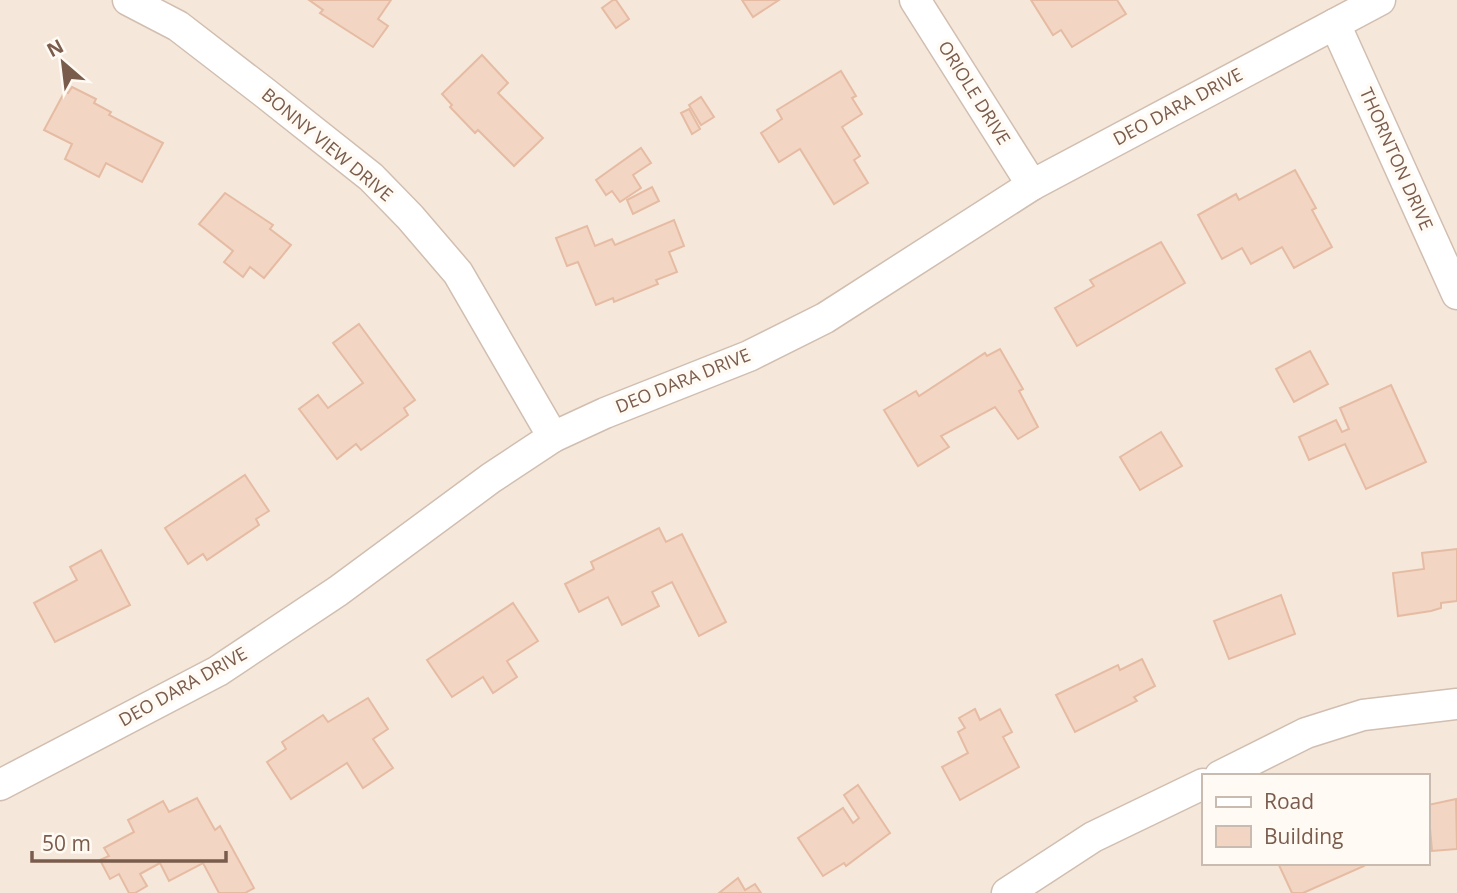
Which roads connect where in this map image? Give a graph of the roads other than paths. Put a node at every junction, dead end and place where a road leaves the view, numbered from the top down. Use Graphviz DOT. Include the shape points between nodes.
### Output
graph roads {
  1 [pos="128,0"];
  2 [pos="915,0"];
  3 [pos="1380,0"];
  4 [pos="1335,24"];
  5 [pos="1032,186"];
  6 [pos="1457,294"];
  7 [pos="553,437"];
  8 [pos="1457,704"];
  9 [pos="1224,774"];
  10 [pos="1202,784"];
  11 [pos="0,785"];
  12 [pos="1007,893"];
  1 -- 7 [label="street, BONNY VIEW DRIVE" via="177,26 265,93 371,177 410,217 458,273"];
  2 -- 5 [label="street, ORIOLE DRIVE"];
  3 -- 4 [label="street, DEO DARA DRIVE"];
  4 -- 5 [label="street, DEO DARA DRIVE"];
  4 -- 6 [label="street, THORNTON DRIVE"];
  5 -- 7 [label="street, DEO DARA DRIVE" via="825,318 749,356"];
  7 -- 11 [label="street, DEO DARA DRIVE" via="218,671"];
  8 -- 9 [label="street" via="1363,715 1306,733"];
  10 -- 12 [label="street" via="1093,837"];
}
